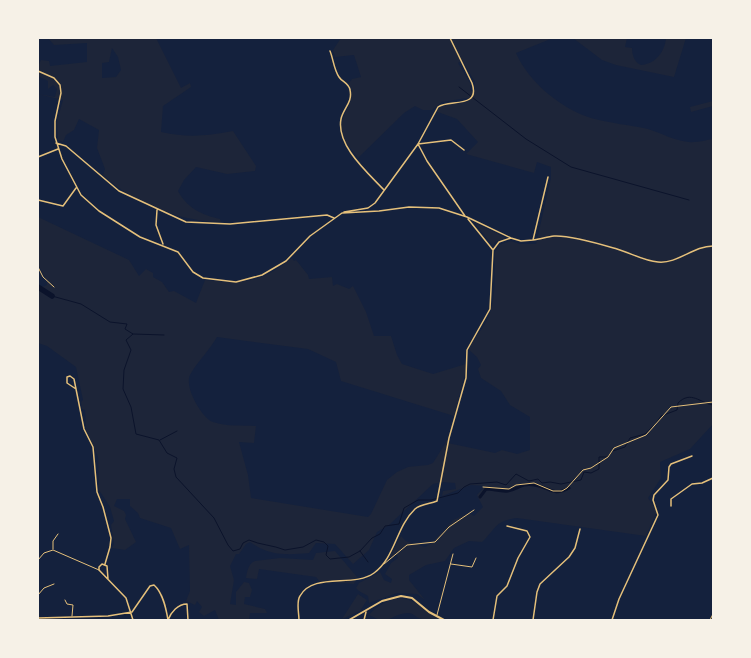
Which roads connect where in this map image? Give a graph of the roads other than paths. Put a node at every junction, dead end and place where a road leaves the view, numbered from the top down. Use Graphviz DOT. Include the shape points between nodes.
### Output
graph roads {
  1 [pos="450,38"];
  2 [pos="330,51"];
  3 [pos="38,71"];
  4 [pos="56,143"];
  5 [pos="418,144"];
  6 [pos="58,149"];
  7 [pos="464,150"];
  8 [pos="38,157"];
  9 [pos="548,177"];
  10 [pos="76,188"];
  11 [pos="384,190"];
  12 [pos="38,200"];
  13 [pos="157,210"];
  14 [pos="342,213"];
  15 [pos="467,217"];
  16 [pos="334,218"];
  17 [pos="511,238"];
  18 [pos="533,240"];
  19 [pos="163,245"];
  20 [pos="713,246"];
  21 [pos="492,250"];
  22 [pos="76,389"];
  23 [pos="692,456"];
  24 [pos="713,478"];
  25 [pos="671,506"];
  26 [pos="474,510"];
  27 [pos="507,526"];
  28 [pos="580,529"];
  29 [pos="58,534"];
  30 [pos="53,550"];
  31 [pos="453,554"];
  32 [pos="476,558"];
  33 [pos="38,560"];
  34 [pos="105,564"];
  35 [pos="384,564"];
  36 [pos="450,564"];
  37 [pos="99,570"];
  38 [pos="108,579"];
  39 [pos="54,584"];
  40 [pos="38,594"];
  41 [pos="65,600"];
  42 [pos="132,612"];
  43 [pos="366,612"];
  44 [pos="713,614"];
  45 [pos="436,616"];
  46 [pos="72,617"];
  47 [pos="38,618"];
  48 [pos="134,620"];
  49 [pos="168,620"];
  50 [pos="188,620"];
  51 [pos="299,620"];
  52 [pos="349,620"];
  53 [pos="364,620"];
  54 [pos="444,620"];
  55 [pos="493,620"];
  56 [pos="533,620"];
  57 [pos="612,620"];
  58 [pos="710,620"];
  1 -- 5 [label="street" via="472,82 474,92 469,99 438,106"];
  2 -- 11 [label="street" via="338,75 351,92 348,106 341,119 342,139"];
  3 -- 4 [label="street" via="54,78 61,88 55,121"];
  4 -- 6 [label="street"];
  4 -- 13 [label="street" via="66,146 119,191"];
  5 -- 7 [label="street" via="451,140"];
  5 -- 11 [label="street"];
  5 -- 15 [label="street" via="426,161"];
  6 -- 8 [label="street"];
  6 -- 10 [label="street"];
  9 -- 18 [label="street"];
  10 -- 12 [label="street" via="63,206"];
  10 -- 19 [label="street" via="86,201 99,211 140,237"];
  11 -- 14 [label="street" via="370,208"];
  13 -- 16 [label="street" via="180,220 196,223 230,224 327,215"];
  13 -- 19 [label="street" via="157,232"];
  14 -- 15 [label="street" via="429,207"];
  14 -- 16 [label="street"];
  15 -- 17 [label="street"];
  15 -- 21 [label="street"];
  16 -- 19 [label="street" via="310,236 286,262 262,275 242,281 201,277 192,272 178,252"];
  17 -- 18 [label="street" via="521,241"];
  17 -- 21 [label="street" via="499,242"];
  18 -- 20 [label="street" via="566,237 661,262 673,260 702,247"];
  21 -- 35 [label="street" via="490,309 467,350 466,378 449,438 440,496 437,501 415,508"];
  22 -- 22 [label="street" via="72,377 67,377 67,383"];
  22 -- 34 [label="street" via="84,429 93,447 97,492 111,538"];
  23 -- 57 [label="street" via="671,464 668,480 654,494 653,500 658,515 619,599"];
  24 -- 25 [label="street" via="691,484 672,499"];
  26 -- 35 [label="lane" via="448,527 435,542 408,545"];
  27 -- 55 [label="street" via="527,531 530,538 521,551 507,586 497,596"];
  28 -- 56 [label="street" via="575,548 569,557 540,584"];
  29 -- 30 [label="lane" via="52,541"];
  30 -- 33 [label="lane" via="44,553"];
  30 -- 37 [label="lane"];
  31 -- 36 [label="lane"];
  32 -- 36 [label="lane" via="472,567"];
  34 -- 37 [label="street" via="100,565"];
  34 -- 38 [label="street"];
  35 -- 51 [label="street" via="364,579 313,585 299,596"];
  36 -- 45 [label="lane"];
  37 -- 38 [label="street"];
  38 -- 42 [label="street" via="126,598"];
  39 -- 40 [label="lane"];
  41 -- 46 [label="lane" via="67,604 72,605"];
  42 -- 46 [label="street"];
  42 -- 48 [label="street"];
  42 -- 49 [label="street" via="150,586 154,585 164,603"];
  43 -- 45 [label="street" via="382,601 401,596 415,600"];
  43 -- 52 [label="street"];
  43 -- 53 [label="street"];
  44 -- 58 [label="lane"];
  45 -- 54 [label="street"];
  46 -- 47 [label="street"];
  49 -- 50 [label="street" via="179,606 187,604"];
}
